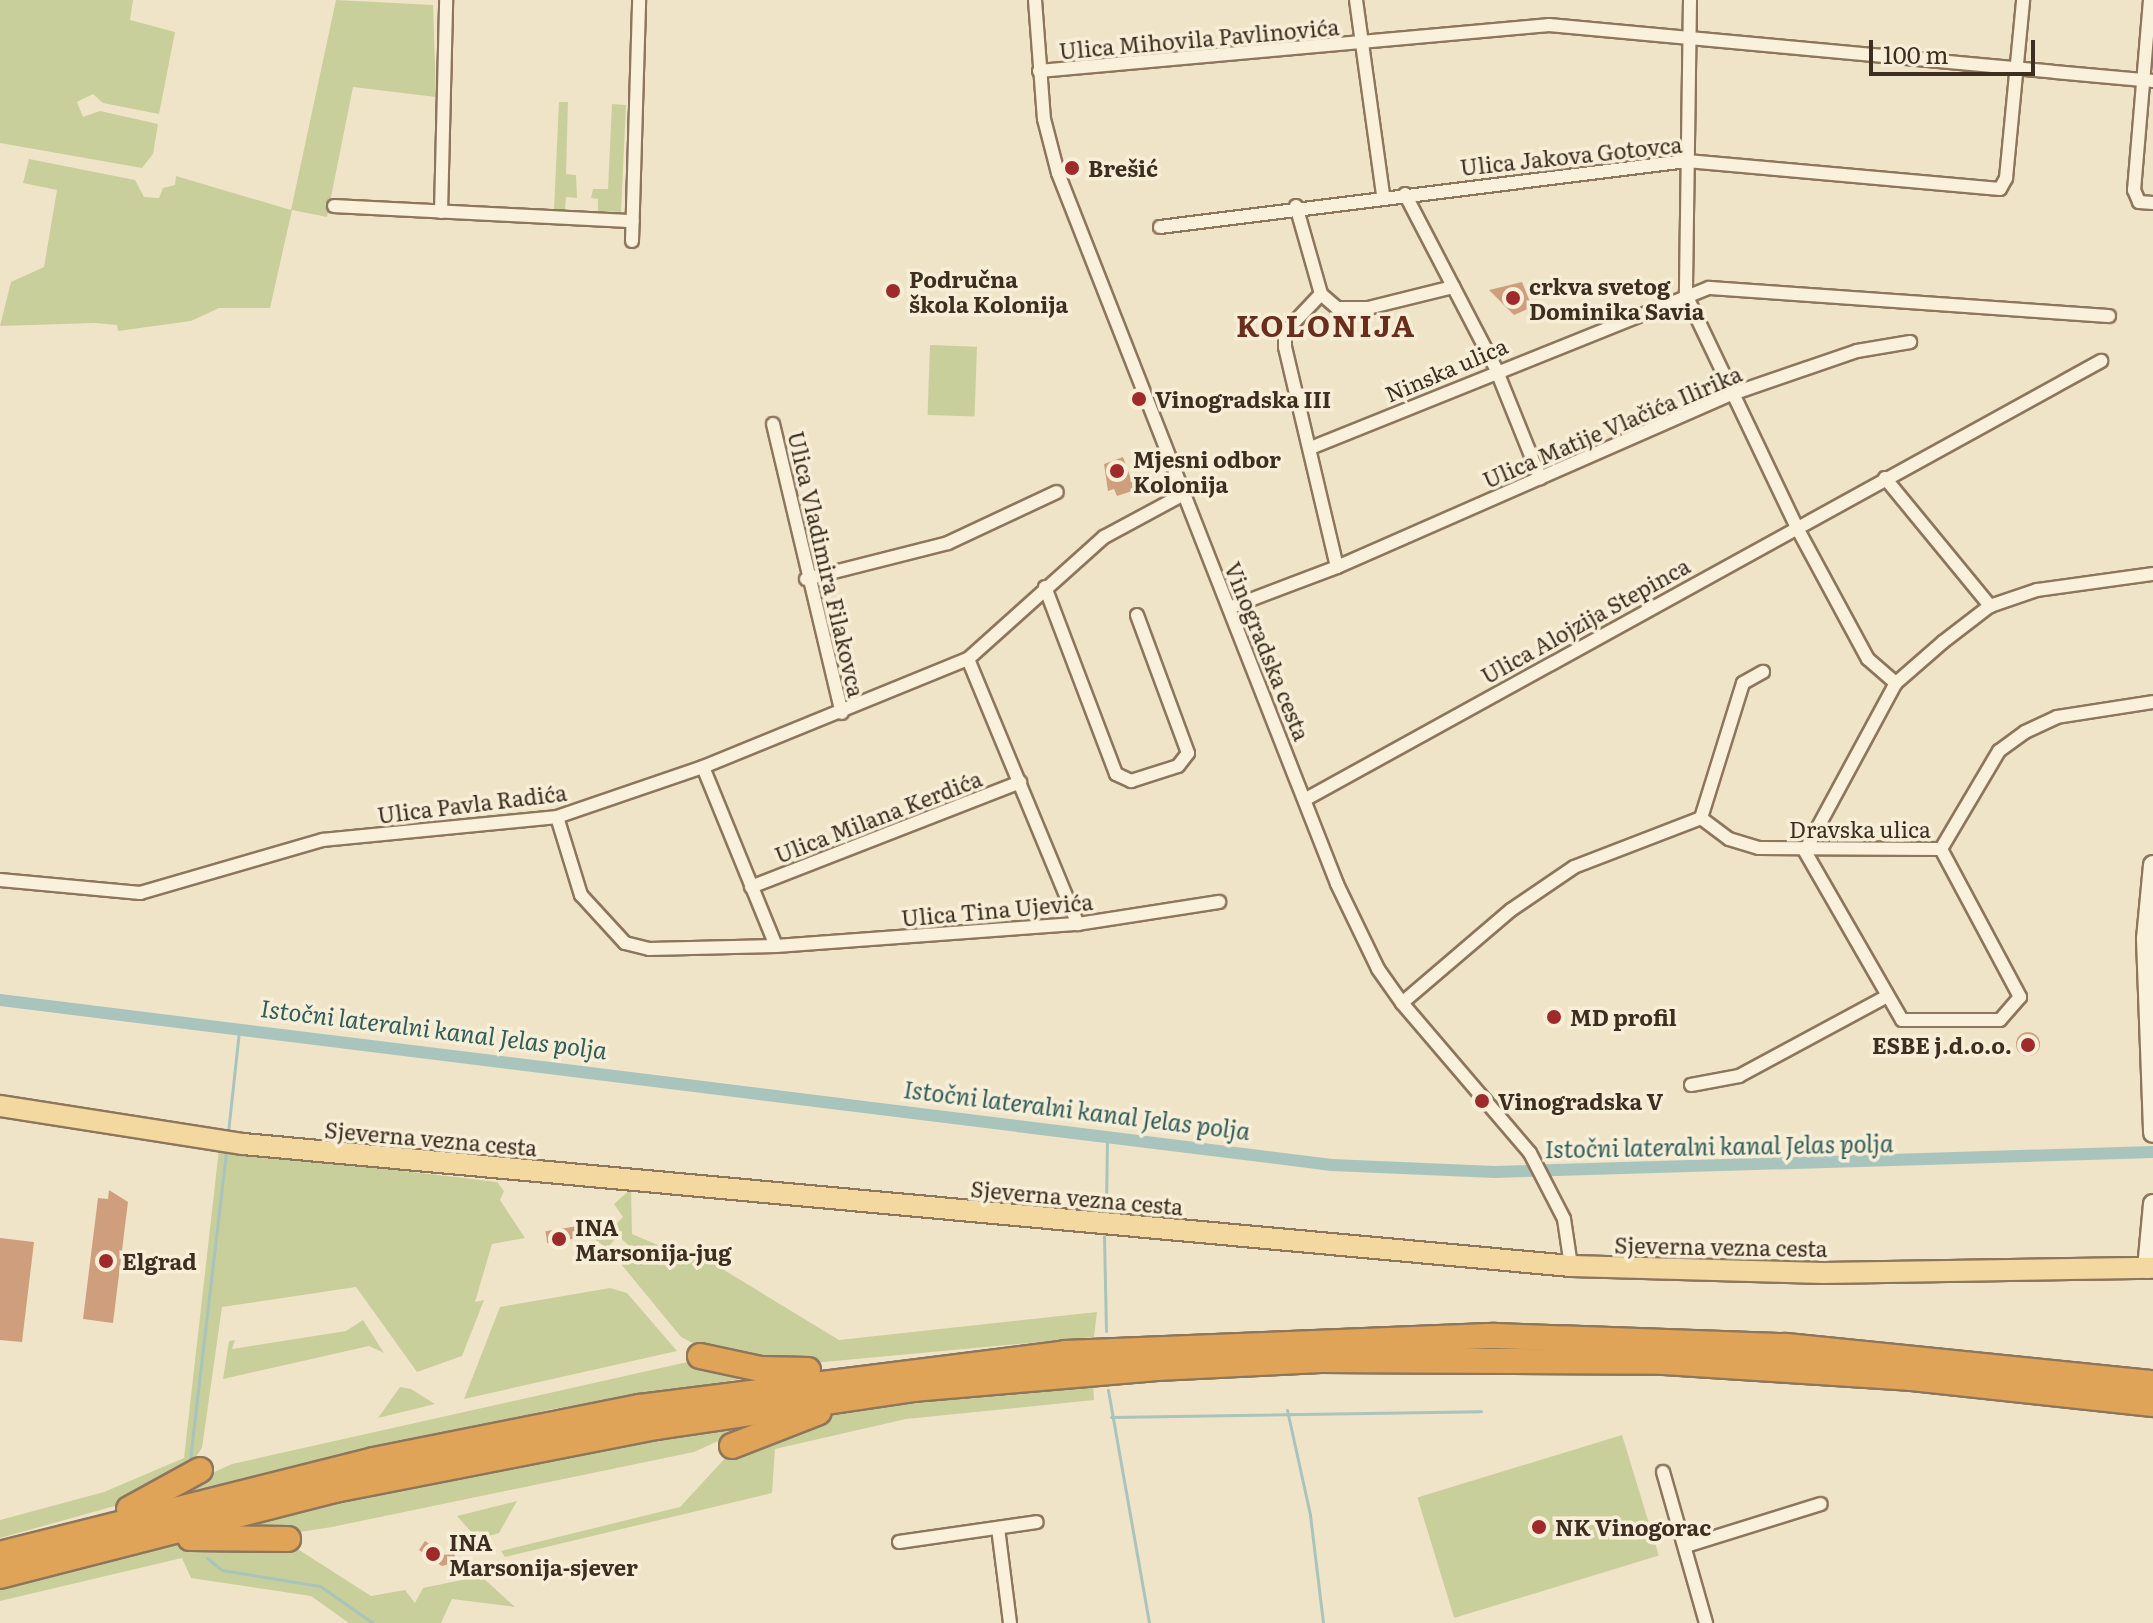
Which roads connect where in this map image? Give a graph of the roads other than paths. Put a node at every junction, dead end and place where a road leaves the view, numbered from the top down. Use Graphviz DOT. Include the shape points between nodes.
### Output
graph roads {
  1 [pos="446,0"];
  2 [pos="639,0"];
  3 [pos="1035,0"];
  4 [pos="1356,0"];
  5 [pos="1690,0"];
  6 [pos="2023,0"];
  7 [pos="2150,0"];
  8 [pos="1692,36"];
  9 [pos="1362,43"];
  10 [pos="2015,68"];
  11 [pos="1039,71"];
  12 [pos="2148,81"];
  13 [pos="1687,161"];
  14 [pos="1405,194"];
  15 [pos="1383,195"];
  16 [pos="2153,203"];
  17 [pos="334,206"];
  18 [pos="1296,206"];
  19 [pos="441,212"];
  20 [pos="633,221"];
  21 [pos="1160,227"];
  22 [pos="632,241"];
  23 [pos="1453,287"];
  24 [pos="1321,294"];
  25 [pos="1686,295"];
  26 [pos="2109,316"];
  27 [pos="1910,342"];
  28 [pos="2101,361"];
  29 [pos="1496,369"];
  30 [pos="1729,395"];
  31 [pos="773,424"];
  32 [pos="1313,447"];
  33 [pos="1540,478"];
  34 [pos="1885,478"];
  35 [pos="1057,492"];
  36 [pos="1184,494"];
  37 [pos="1796,526"];
  38 [pos="1337,567"];
  39 [pos="2153,574"];
  40 [pos="806,579"];
  41 [pos="1045,587"];
  42 [pos="1990,606"];
  43 [pos="1229,608"];
  44 [pos="1137,615"];
  45 [pos="968,659"];
  46 [pos="1763,672"];
  47 [pos="1896,683"];
  48 [pos="2153,702"];
  49 [pos="842,713"];
  50 [pos="703,767"];
  51 [pos="1020,782"];
  52 [pos="1306,799"];
  53 [pos="557,817"];
  54 [pos="1701,818"];
  55 [pos="1941,849"];
  56 [pos="1805,851"];
  57 [pos="2153,865"];
  58 [pos="0,880"];
  59 [pos="751,887"];
  60 [pos="1219,902"];
  61 [pos="1078,924"];
  62 [pos="776,946"];
  63 [pos="1886,997"];
  64 [pos="1402,1003"];
  65 [pos="1691,1085"];
  66 [pos="2152,1091"];
  67 [pos="0,1106"];
  68 [pos="2153,1133"];
  69 [pos="2153,1204"];
  70 [pos="1571,1266"];
  71 [pos="2151,1267"];
  72 [pos="700,1356"];
  73 [pos="944,1365"];
  74 [pos="2153,1383"];
  75 [pos="913,1389"];
  76 [pos="2153,1404"];
  77 [pos="732,1446"];
  78 [pos="200,1470"];
  79 [pos="1663,1472"];
  80 [pos="1821,1504"];
  81 [pos="1037,1522"];
  82 [pos="998,1528"];
  83 [pos="288,1539"];
  84 [pos="899,1542"];
  85 [pos="1686,1546"];
  86 [pos="4,1553"];
  87 [pos="78,1554"];
  88 [pos="0,1576"];
  89 [pos="1010,1623"];
  90 [pos="1706,1623"];
  1 -- 19 [label="street"];
  2 -- 20 [label="street"];
  3 -- 11 [label="street, Vinogradska cesta"];
  4 -- 9 [label="street, Ulica Mihovila Pavlinovića"];
  5 -- 8 [label="street"];
  6 -- 10 [label="street"];
  7 -- 12 [label="street"];
  8 -- 9 [label="street, Ulica Mihovila Pavlinovića" via="1549,25"];
  8 -- 10 [label="street, Ulica Mihovila Pavlinovića"];
  8 -- 13 [label="street"];
  9 -- 11 [label="street, Ulica Mihovila Pavlinovića"];
  9 -- 15 [label="street, Ulica Mihovila Pavlinovića"];
  10 -- 12 [label="street, Ulica Mihovila Pavlinovića"];
  10 -- 13 [label="street, Ulica Jakova Gotovca" via="2006,178 2000,189"];
  11 -- 36 [label="street, Vinogradska cesta" via="1058,173"];
  12 -- 16 [label="street" via="2134,190 2139,202"];
  13 -- 14 [label="street, Ulica Jakova Gotovca"];
  13 -- 25 [label="street"];
  14 -- 15 [label="street, Ulica Jakova Gotovca"];
  14 -- 23 [label="street"];
  15 -- 18 [label="street, Ulica Jakova Gotovca"];
  17 -- 19 [label="street"];
  18 -- 21 [label="street, Ulica Jakova Gotovca"];
  18 -- 24 [label="street"];
  19 -- 20 [label="street"];
  20 -- 22 [label="street"];
  23 -- 24 [label="street" via="1368,308 1337,308"];
  23 -- 29 [label="street"];
  24 -- 32 [label="street" via="1285,332"];
  25 -- 26 [label="street, Ninska ulica" via="1709,288"];
  25 -- 29 [label="street, Ninska ulica"];
  25 -- 30 [label="street"];
  27 -- 30 [label="street, Ulica Matije Vlačića Ilirika" via="1857,351"];
  28 -- 34 [label="street, Ulica Alojzija Stepinca"];
  29 -- 32 [label="street, Ninska ulica"];
  29 -- 33 [label="street"];
  30 -- 33 [label="street, Ulica Matije Vlačića Ilirika"];
  30 -- 37 [label="street"];
  31 -- 40 [label="street, Ulica Vladimira Filakovca"];
  32 -- 38 [label="street"];
  33 -- 38 [label="street, Ulica Matije Vlačića Ilirika"];
  34 -- 37 [label="street, Ulica Alojzija Stepinca"];
  34 -- 42 [label="street"];
  35 -- 40 [label="street" via="948,543"];
  36 -- 41 [label="street, Ulica Pavla Radića" via="1104,537"];
  36 -- 43 [label="street, Vinogradska cesta"];
  37 -- 47 [label="street" via="1868,659"];
  37 -- 52 [label="street, Ulica Alojzija Stepinca"];
  38 -- 43 [label="street, Ulica Matije Vlačića Ilirika"];
  39 -- 42 [label="street" via="2037,590"];
  40 -- 49 [label="street, Ulica Vladimira Filakovca"];
  41 -- 44 [label="street" via="1116,774 1131,781 1178,766 1188,753"];
  41 -- 45 [label="street, Ulica Pavla Radića"];
  42 -- 47 [label="street"];
  43 -- 52 [label="street, Vinogradska cesta"];
  45 -- 49 [label="street, Ulica Pavla Radića"];
  45 -- 51 [label="street"];
  46 -- 54 [label="street" via="1743,683"];
  47 -- 56 [label="street"];
  48 -- 55 [label="street, Dravska ulica" via="2057,717 2025,732 1999,751"];
  49 -- 50 [label="street, Ulica Pavla Radića"];
  50 -- 53 [label="street, Ulica Pavla Radića"];
  50 -- 59 [label="street"];
  51 -- 59 [label="street, Ulica Milana Kerdića"];
  51 -- 61 [label="street"];
  52 -- 64 [label="street, Vinogradska cesta" via="1359,930"];
  53 -- 58 [label="street, Ulica Pavla Radića" via="323,840 140,893"];
  53 -- 62 [label="street, Ulica Tina Ujevića" via="581,895 625,943 649,949"];
  54 -- 56 [label="street, Dravska ulica" via="1729,839"];
  54 -- 64 [label="street" via="1574,867 1511,910"];
  55 -- 56 [label="street, Dravska ulica"];
  55 -- 63 [label="street" via="2020,997 2000,1020 1921,1022 1902,1020"];
  56 -- 63 [label="street"];
  57 -- 66 [label="main road" via="2146,939"];
  59 -- 62 [label="street"];
  60 -- 61 [label="street, Ulica Tina Ujevića"];
  61 -- 62 [label="street, Ulica Tina Ujevića"];
  63 -- 65 [label="street" via="1739,1076"];
  64 -- 70 [label="street, Vinogradska cesta" via="1530,1153 1564,1219"];
  66 -- 68 [label="main road"];
  67 -- 70 [label="main road, Sjeverna vezna cesta" via="243,1144"];
  69 -- 71 [label="main road"];
  70 -- 71 [label="main road, Sjeverna vezna cesta" via="1823,1273"];
  72 -- 73 [label="highway" via="783,1370 916,1359"];
  73 -- 74 [label="highway" via="1152,1347 1495,1336 1800,1347"];
  73 -- 86 [label="highway" via="730,1392 531,1428"];
  75 -- 76 [label="highway" via="1187,1366 1502,1358 1788,1367"];
  75 -- 77 [label="highway" via="887,1401 817,1413"];
  75 -- 87 [label="highway" via="510,1454"];
  78 -- 86 [label="highway" via="127,1509 36,1535"];
  79 -- 85 [label="street"];
  80 -- 85 [label="street"];
  81 -- 82 [label="street"];
  82 -- 84 [label="street"];
  82 -- 89 [label="street"];
  83 -- 87 [label="highway" via="210,1536 119,1554"];
  85 -- 90 [label="street"];
  87 -- 88 [label="highway"];
}
